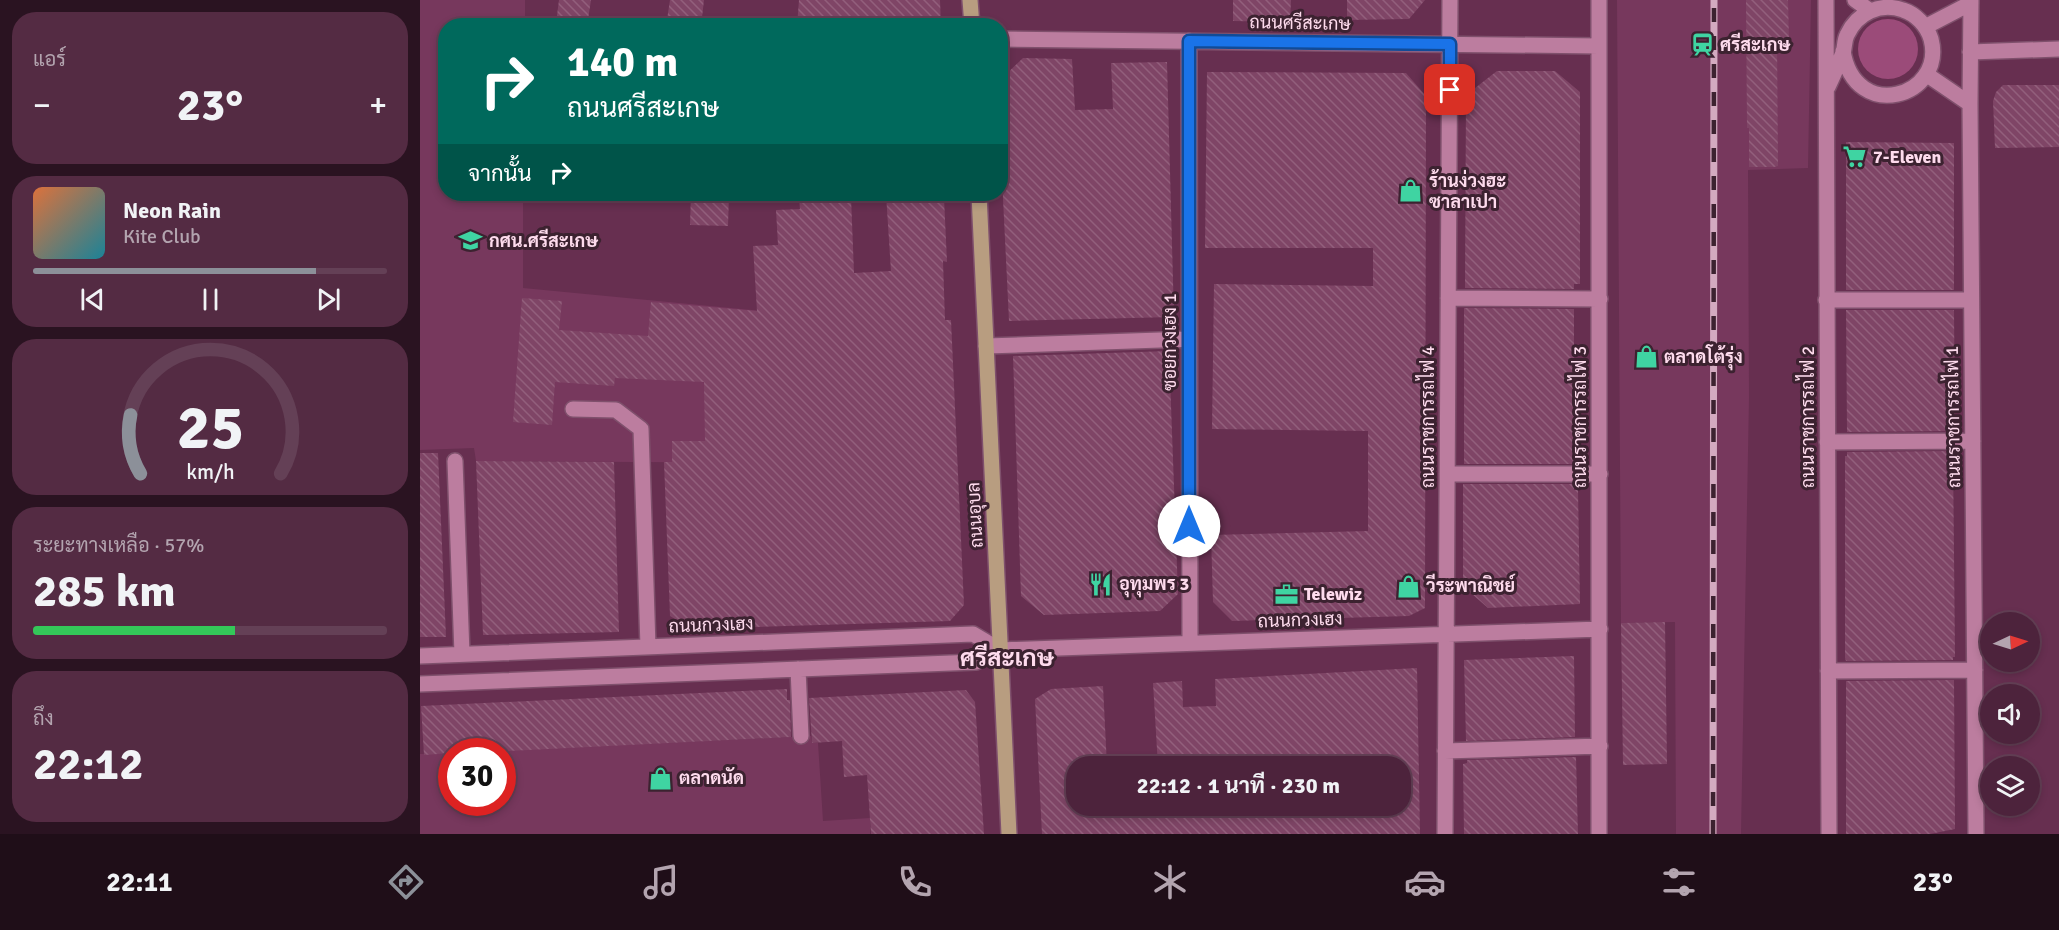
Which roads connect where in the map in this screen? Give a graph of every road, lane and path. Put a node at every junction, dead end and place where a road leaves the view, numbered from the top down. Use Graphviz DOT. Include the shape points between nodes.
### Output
graph roads {
  1 [pos="970,0"];
  2 [pos="1450,0"];
  3 [pos="1599,0"];
  4 [pos="1826,0"];
  5 [pos="1856,0"];
  6 [pos="1971,2"];
  7 [pos="1869,10"];
  8 [pos="971,18"];
  9 [pos="1925,27"];
  10 [pos="1008,39"];
  11 [pos="1189,41"];
  12 [pos="1450,44"];
  13 [pos="1599,46"];
  14 [pos="2059,49"];
  15 [pos="1843,51"];
  16 [pos="1970,52"];
  17 [pos="1926,74"];
  18 [pos="1826,91"];
  19 [pos="1970,104"];
  20 [pos="979,201"];
  21 [pos="1448,298"];
  22 [pos="1600,299"];
  23 [pos="1826,300"];
  24 [pos="1971,300"];
  25 [pos="1189,339"];
  26 [pos="986,346"];
  27 [pos="573,409"];
  28 [pos="1973,441"];
  29 [pos="1827,442"];
  30 [pos="455,461"];
  31 [pos="1447,474"];
  32 [pos="1600,474"];
  33 [pos="1600,629"];
  34 [pos="1446,634"];
  35 [pos="1190,643"];
  36 [pos="648,647"];
  37 [pos="1000,650"];
  38 [pos="462,654"];
  39 [pos="420,656"];
  40 [pos="798,669"];
  41 [pos="1975,670"];
  42 [pos="1828,671"];
  43 [pos="420,684"];
  44 [pos="801,736"];
  45 [pos="1600,746"];
  46 [pos="1445,751"];
  47 [pos="1009,834"];
  48 [pos="1445,834"];
  49 [pos="1599,834"];
  50 [pos="1829,834"];
  51 [pos="1976,834"];
  1 -- 8 [label="main road"];
  2 -- 12 [label="street, ถนนราชการรถไฟ 4"];
  3 -- 13 [label="street, ถนนราชการรถไฟ 3"];
  4 -- 18 [label="street, ถนนราชการรถไฟ 2"];
  5 -- 7 [label="street"];
  6 -- 9 [label="street"];
  6 -- 16 [label="street, ถนนราชการรถไฟ 1"];
  7 -- 9 [label="street" via="1895,7 1917,18"];
  7 -- 15 [label="street" via="1851,27"];
  9 -- 17 [label="street" via="1932,50"];
  10 -- 11 [label="street, ถนนศรีสะเกษ"];
  11 -- 12 [label="street, ถนนศรีสะเกษ"];
  11 -- 25 [label="street, ซอยกวงเฮง 1"];
  12 -- 13 [label="street, ถนนศรีสะเกษ"];
  12 -- 21 [label="street, ถนนราชการรถไฟ 4"];
  13 -- 22 [label="street, ถนนราชการรถไฟ 3"];
  14 -- 16 [label="street"];
  15 -- 17 [label="street" via="1851,76 1871,93 1897,95"];
  15 -- 18 [label="street"];
  16 -- 19 [label="street, ถนนราชการรถไฟ 1"];
  17 -- 19 [label="street"];
  18 -- 23 [label="street, ถนนราชการรถไฟ 2"];
  19 -- 24 [label="street, ถนนราชการรถไฟ 1"];
  20 -- 26 [label="main road, ถนนอุบล"];
  21 -- 22 [label="street"];
  21 -- 31 [label="street, ถนนราชการรถไฟ 4"];
  22 -- 32 [label="street, ถนนราชการรถไฟ 3"];
  23 -- 24 [label="street"];
  23 -- 29 [label="street, ถนนราชการรถไฟ 2"];
  24 -- 28 [label="street, ถนนราชการรถไฟ 1"];
  25 -- 26 [label="street"];
  25 -- 35 [label="street, ซอยกวงเฮง 1"];
  26 -- 37 [label="main road, ถนนอุบล"];
  27 -- 36 [label="street" via="616,410 641,429"];
  28 -- 29 [label="street"];
  28 -- 41 [label="street, ถนนราชการรถไฟ 1"];
  29 -- 42 [label="street, ถนนราชการรถไฟ 2"];
  30 -- 38 [label="street"];
  31 -- 32 [label="street"];
  31 -- 34 [label="street, ถนนราชการรถไฟ 4"];
  32 -- 33 [label="street, ถนนราชการรถไฟ 3"];
  33 -- 34 [label="street, ถนนกวงเฮง"];
  33 -- 45 [label="street, ถนนราชการรถไฟ 3"];
  34 -- 35 [label="street, ถนนกวงเฮง"];
  34 -- 46 [label="street, ถนนราชการรถไฟ 4"];
  35 -- 37 [label="street, ถนนกวงเฮง"];
  36 -- 37 [label="street, ถนนกวงเฮง" via="973,634"];
  36 -- 38 [label="street, ถนนกวงเฮง"];
  37 -- 40 [label="street, ถนนกวงเฮง" via="976,662"];
  37 -- 47 [label="main road, ถนนอุบล"];
  38 -- 39 [label="street, ถนนกวงเฮง"];
  40 -- 43 [label="street, ถนนกวงเฮง"];
  40 -- 44 [label="street"];
  41 -- 42 [label="street"];
  41 -- 51 [label="street, ถนนราชการรถไฟ 1"];
  42 -- 50 [label="street, ถนนราชการรถไฟ 2"];
  45 -- 46 [label="street"];
  45 -- 49 [label="street, ถนนราชการรถไฟ 3"];
  46 -- 48 [label="street, ถนนราชการรถไฟ 4"];
}
